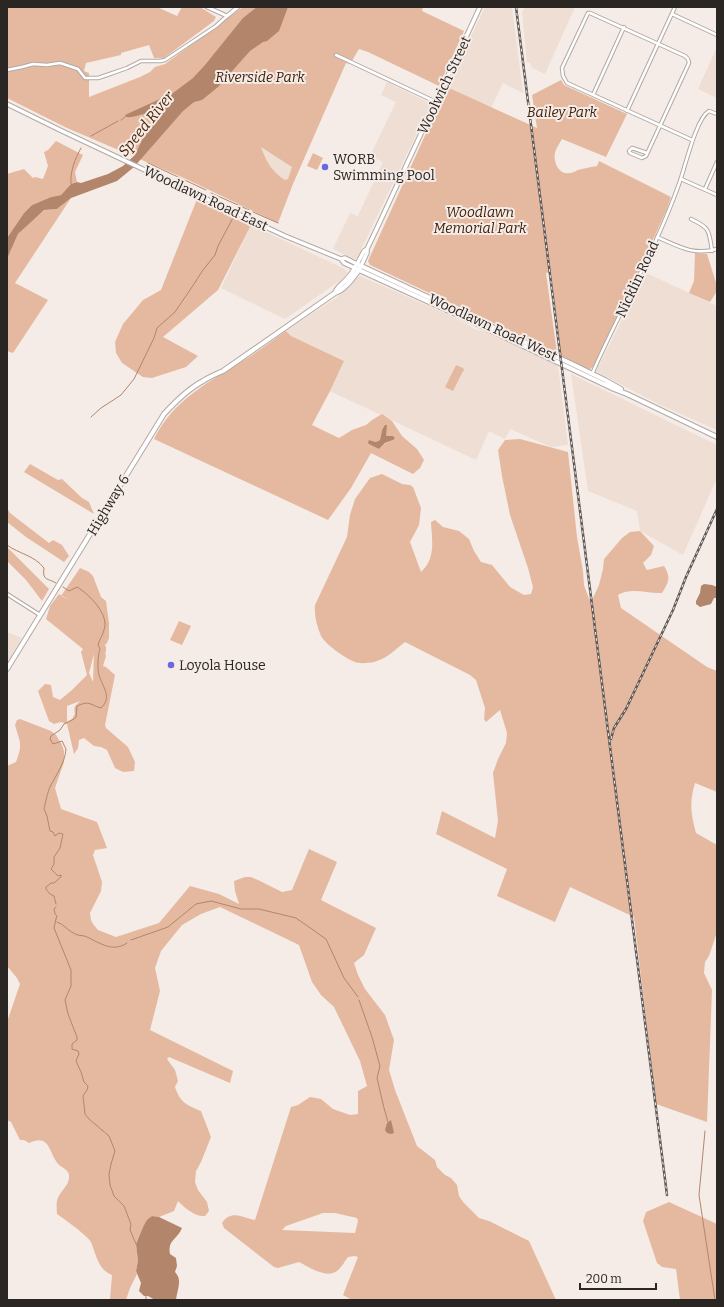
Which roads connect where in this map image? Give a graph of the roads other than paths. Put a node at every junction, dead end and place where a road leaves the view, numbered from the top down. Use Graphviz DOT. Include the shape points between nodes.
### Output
graph roads {
  1 [pos="207,7"];
  2 [pos="238,7"];
  3 [pos="480,7"];
  4 [pos="675,7"];
  5 [pos="672,14"];
  6 [pos="227,16"];
  7 [pos="624,27"];
  8 [pos="717,35"];
  9 [pos="658,43"];
  10 [pos="336,55"];
  11 [pos="7,70"];
  12 [pos="593,95"];
  13 [pos="436,102"];
  14 [pos="7,104"];
  15 [pos="628,111"];
  16 [pos="717,114"];
  17 [pos="660,126"];
  18 [pos="692,140"];
  19 [pos="647,152"];
  20 [pos="717,162"];
  21 [pos="681,179"];
  22 [pos="705,189"];
  23 [pos="717,195"];
  24 [pos="691,219"];
  25 [pos="657,237"];
  26 [pos="717,249"];
  27 [pos="712,251"];
  28 [pos="358,267"];
  29 [pos="232,364"];
  30 [pos="591,376"];
  31 [pos="717,437"];
  32 [pos="7,594"];
  33 [pos="41,615"];
  34 [pos="7,669"];
  1 -- 6 [label="street"];
  2 -- 6 [label="street"];
  3 -- 13 [label="main road, Woolwich Street"];
  4 -- 5 [label="street"];
  5 -- 8 [label="street"];
  5 -- 9 [label="street"];
  6 -- 11 [label="street" via="165,60 141,61 98,78 86,78 81,70 60,63 36,64"];
  7 -- 9 [label="street"];
  7 -- 12 [label="street"];
  7 -- 12 [label="street" via="588,13 562,68 567,83"];
  9 -- 15 [label="street"];
  9 -- 17 [label="street" via="685,56 689,63"];
  10 -- 13 [label="street"];
  12 -- 15 [label="street"];
  13 -- 28 [label="main road, Woolwich Street" via="367,253"];
  14 -- 28 [label="main road, Woodlawn Road East" via="285,236"];
  15 -- 17 [label="street"];
  16 -- 18 [label="street, Nicklin Road" via="707,112"];
  17 -- 18 [label="street"];
  17 -- 19 [label="street"];
  18 -- 21 [label="street, Nicklin Road"];
  19 -- 19 [label="street" via="632,148 629,151 642,158"];
  20 -- 22 [label="street"];
  21 -- 22 [label="street"];
  21 -- 25 [label="street, Nicklin Road"];
  22 -- 23 [label="street"];
  24 -- 27 [label="street" via="703,225 708,231"];
  25 -- 27 [label="street" via="689,250"];
  25 -- 30 [label="street, Nicklin Road"];
  26 -- 27 [label="street"];
  28 -- 29 [label="main road, Woolwich Street" via="348,284 338,292"];
  28 -- 30 [label="main road, Woodlawn Road West"];
  29 -- 33 [label="main road, Highway 6" via="194,386 164,414"];
  30 -- 31 [label="main road, Woodlawn Road West"];
  32 -- 33 [label="street"];
  33 -- 34 [label="main road, Highway 6"];
}
